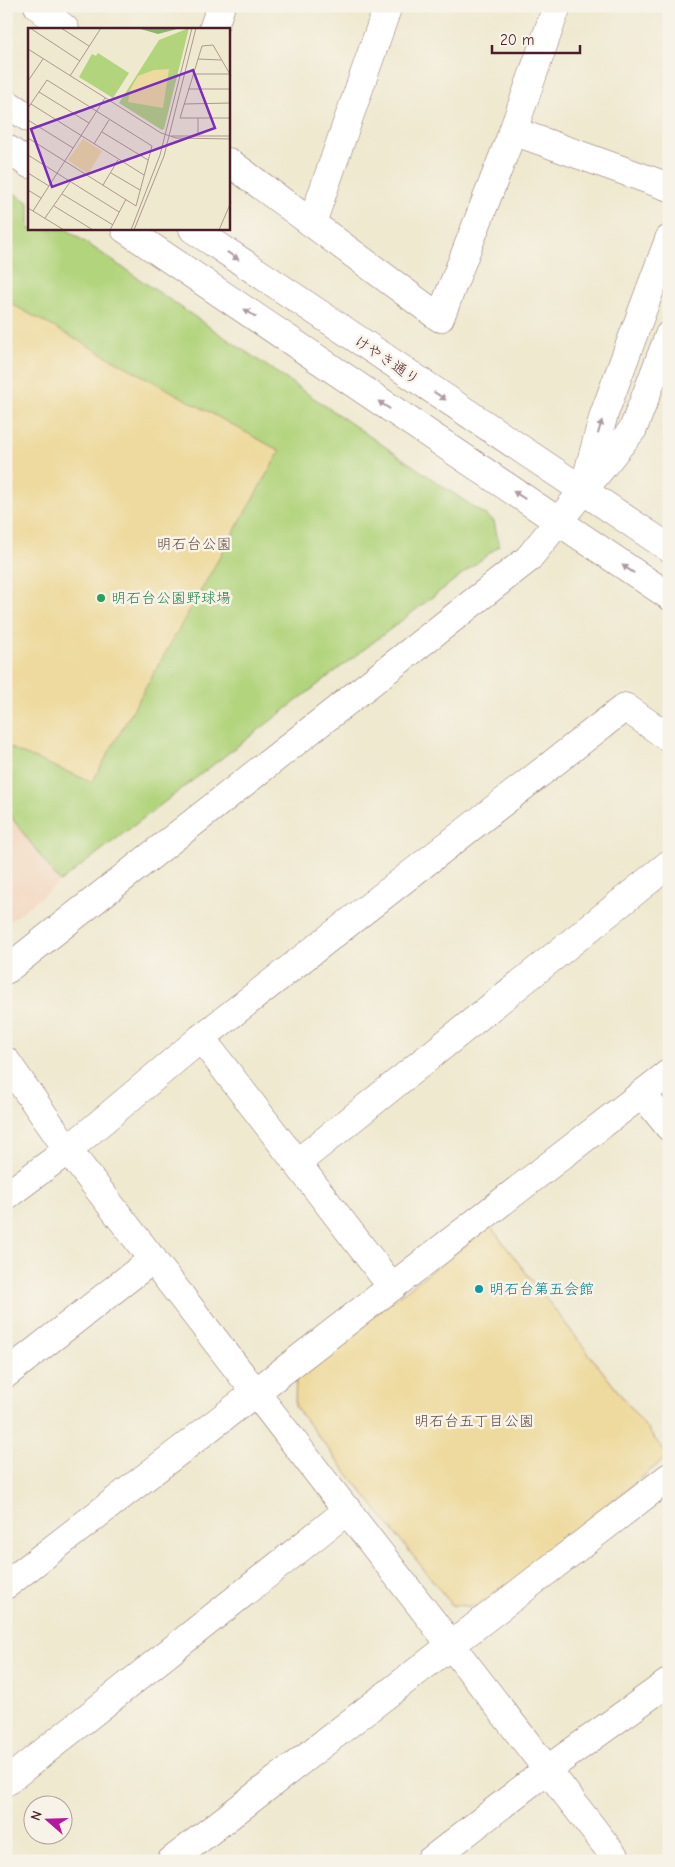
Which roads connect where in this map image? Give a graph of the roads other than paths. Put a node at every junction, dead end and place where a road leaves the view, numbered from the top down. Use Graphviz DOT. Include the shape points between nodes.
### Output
graph roads {
  1 [pos="221,6"];
  2 [pos="388,6"];
  3 [pos="557,6"];
  4 [pos="213,28"];
  5 [pos="6,103"];
  6 [pos="28,117"];
  7 [pos="513,131"];
  8 [pos="6,148"];
  9 [pos="28,163"];
  10 [pos="230,163"];
  11 [pos="669,187"];
  12 [pos="312,223"];
  13 [pos="126,230"];
  14 [pos="193,230"];
  15 [pos="669,239"];
  16 [pos="669,335"];
  17 [pos="582,491"];
  18 [pos="560,522"];
  19 [pos="669,548"];
  20 [pos="669,596"];
  21 [pos="669,738"];
  22 [pos="669,864"];
  23 [pos="6,970"];
  24 [pos="201,1038"];
  25 [pos="6,1062"];
  26 [pos="669,1073"];
  27 [pos="644,1095"];
  28 [pos="669,1127"];
  29 [pos="68,1150"];
  30 [pos="297,1163"];
  31 [pos="6,1196"];
  32 [pos="153,1259"];
  33 [pos="392,1287"];
  34 [pos="6,1374"];
  35 [pos="256,1392"];
  36 [pos="669,1477"];
  37 [pos="348,1510"];
  38 [pos="6,1585"];
  39 [pos="452,1645"];
  40 [pos="669,1682"];
  41 [pos="548,1769"];
  42 [pos="6,1782"];
  43 [pos="171,1861"];
  44 [pos="430,1861"];
  45 [pos="618,1861"];
  1 -- 4 [label="street"];
  2 -- 12 [label="street"];
  3 -- 7 [label="street"];
  5 -- 6 [label="street"];
  7 -- 11 [label="street"];
  7 -- 12 [label="street" via="440,318"];
  8 -- 9 [label="street"];
  10 -- 12 [label="street"];
  18 -- 13 [label="street, one-way"];
  14 -- 17 [label="street, けやき通り, one-way"];
  17 -- 15 [label="street, one-way" via="604,414"];
  16 -- 17 [label="street" via="634,429"];
  17 -- 18 [label="street"];
  17 -- 19 [label="street, けやき通り"];
  20 -- 18 [label="street, one-way"];
  18 -- 23 [label="street" via="528,559"];
  21 -- 24 [label="street" via="625,707"];
  22 -- 30 [label="street"];
  24 -- 29 [label="street"];
  24 -- 30 [label="street"];
  25 -- 29 [label="street"];
  26 -- 27 [label="street"];
  27 -- 28 [label="street"];
  27 -- 33 [label="street"];
  29 -- 31 [label="street"];
  29 -- 32 [label="street"];
  30 -- 33 [label="street"];
  32 -- 34 [label="street"];
  32 -- 35 [label="street"];
  33 -- 35 [label="street"];
  35 -- 37 [label="street"];
  35 -- 38 [label="street"];
  36 -- 39 [label="street"];
  37 -- 39 [label="street"];
  37 -- 42 [label="street"];
  39 -- 41 [label="street"];
  39 -- 43 [label="street"];
  40 -- 41 [label="street"];
  41 -- 44 [label="street"];
  41 -- 45 [label="street"];
}
